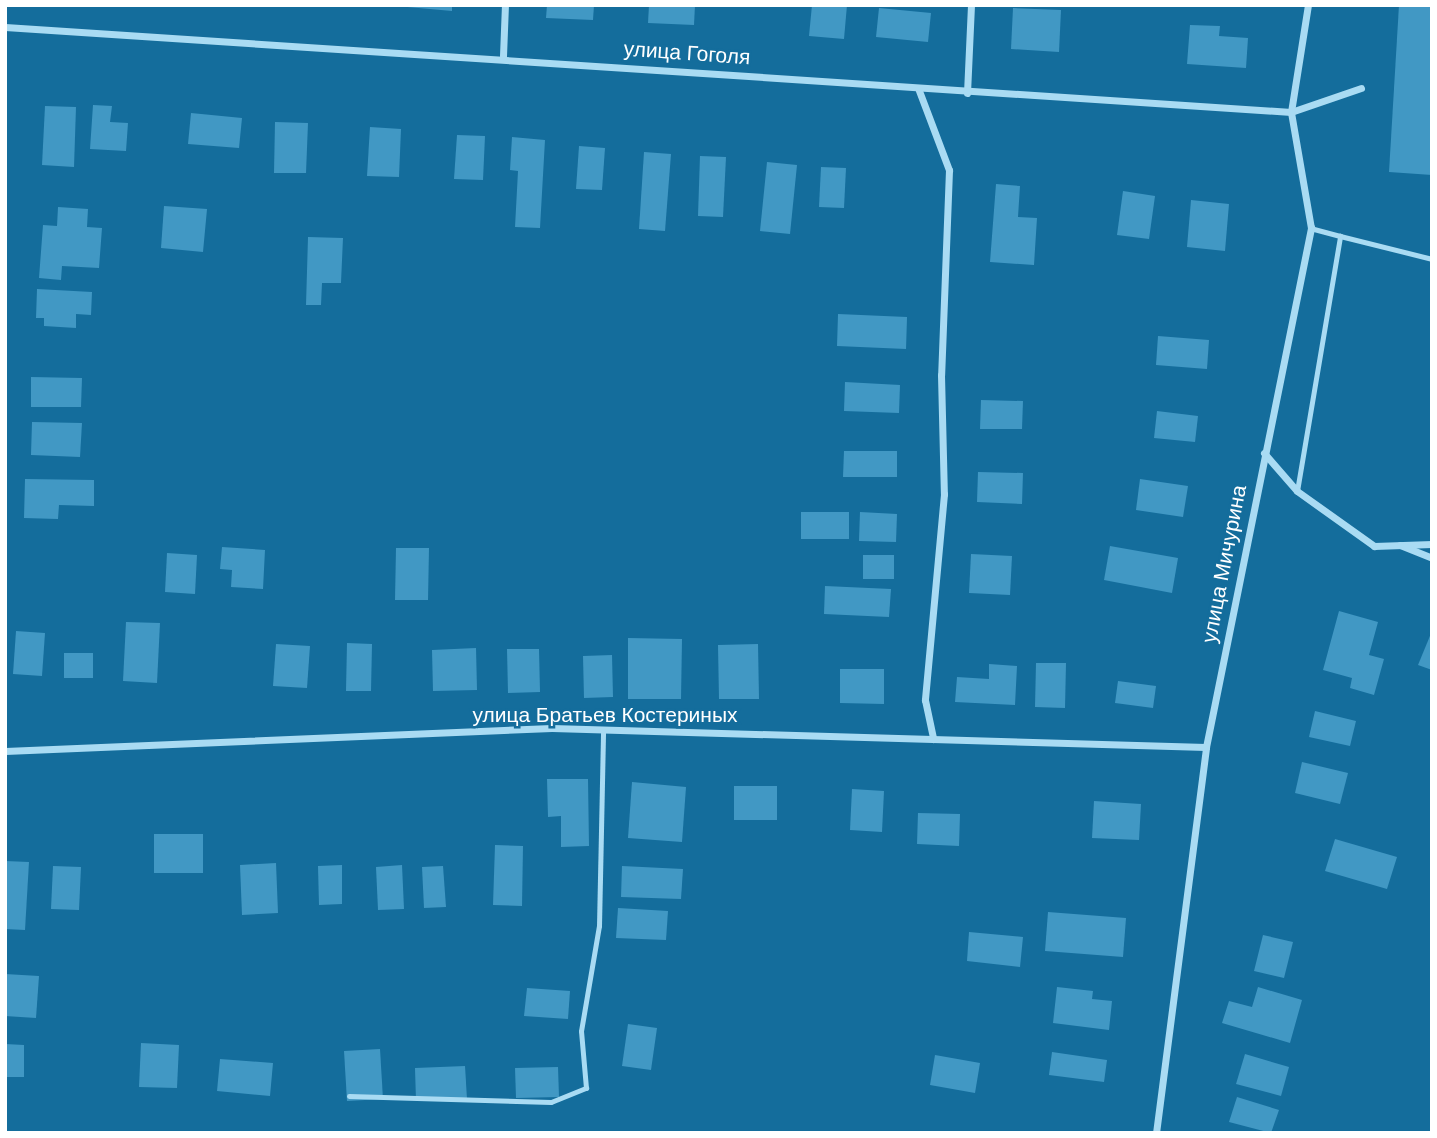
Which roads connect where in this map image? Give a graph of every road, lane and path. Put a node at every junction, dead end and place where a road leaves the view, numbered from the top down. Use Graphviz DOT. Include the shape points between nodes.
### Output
graph roads {
  1 [pos="505,5"];
  2 [pos="971,5"];
  3 [pos="1308,5"];
  4 [pos="5,27"];
  5 [pos="503,56"];
  6 [pos="918,88"];
  7 [pos="1360,88"];
  8 [pos="967,93"];
  9 [pos="1290,112"];
  10 [pos="1311,228"];
  11 [pos="1340,236"];
  12 [pos="1432,259"];
  13 [pos="1264,453"];
  14 [pos="1297,491"];
  15 [pos="1396,543"];
  16 [pos="1432,544"];
  17 [pos="1432,558"];
  18 [pos="603,729"];
  19 [pos="933,738"];
  20 [pos="1206,747"];
  21 [pos="5,751"];
  22 [pos="349,1096"];
  23 [pos="1156,1133"];
  1 -- 5 [label="street"];
  2 -- 8 [label="street"];
  3 -- 9 [label="street, улица Мичурина"];
  4 -- 5 [label="street, улица Гоголя"];
  5 -- 6 [label="street, улица Гоголя"];
  6 -- 8 [label="street, улица Гоголя"];
  6 -- 19 [label="street" via="949,170 941,375 944,495 925,699"];
  7 -- 9 [label="street, улица Гоголя"];
  8 -- 9 [label="street, улица Гоголя"];
  9 -- 10 [label="street, улица Мичурина"];
  10 -- 11 [label="lane"];
  10 -- 13 [label="street, улица Мичурина"];
  11 -- 12 [label="lane"];
  11 -- 14 [label="lane"];
  13 -- 14 [label="street"];
  13 -- 20 [label="street, улица Мичурина"];
  14 -- 15 [label="street" via="1374,546"];
  15 -- 16 [label="street"];
  15 -- 17 [label="street"];
  18 -- 19 [label="street, улица Братьев Костериных"];
  18 -- 21 [label="street, улица Братьев Костериных"];
  18 -- 22 [label="lane" via="599,926 581,1031 586,1088 551,1102"];
  19 -- 20 [label="street, улица Братьев Костериных"];
  20 -- 23 [label="street, улица Мичурина"];
}
